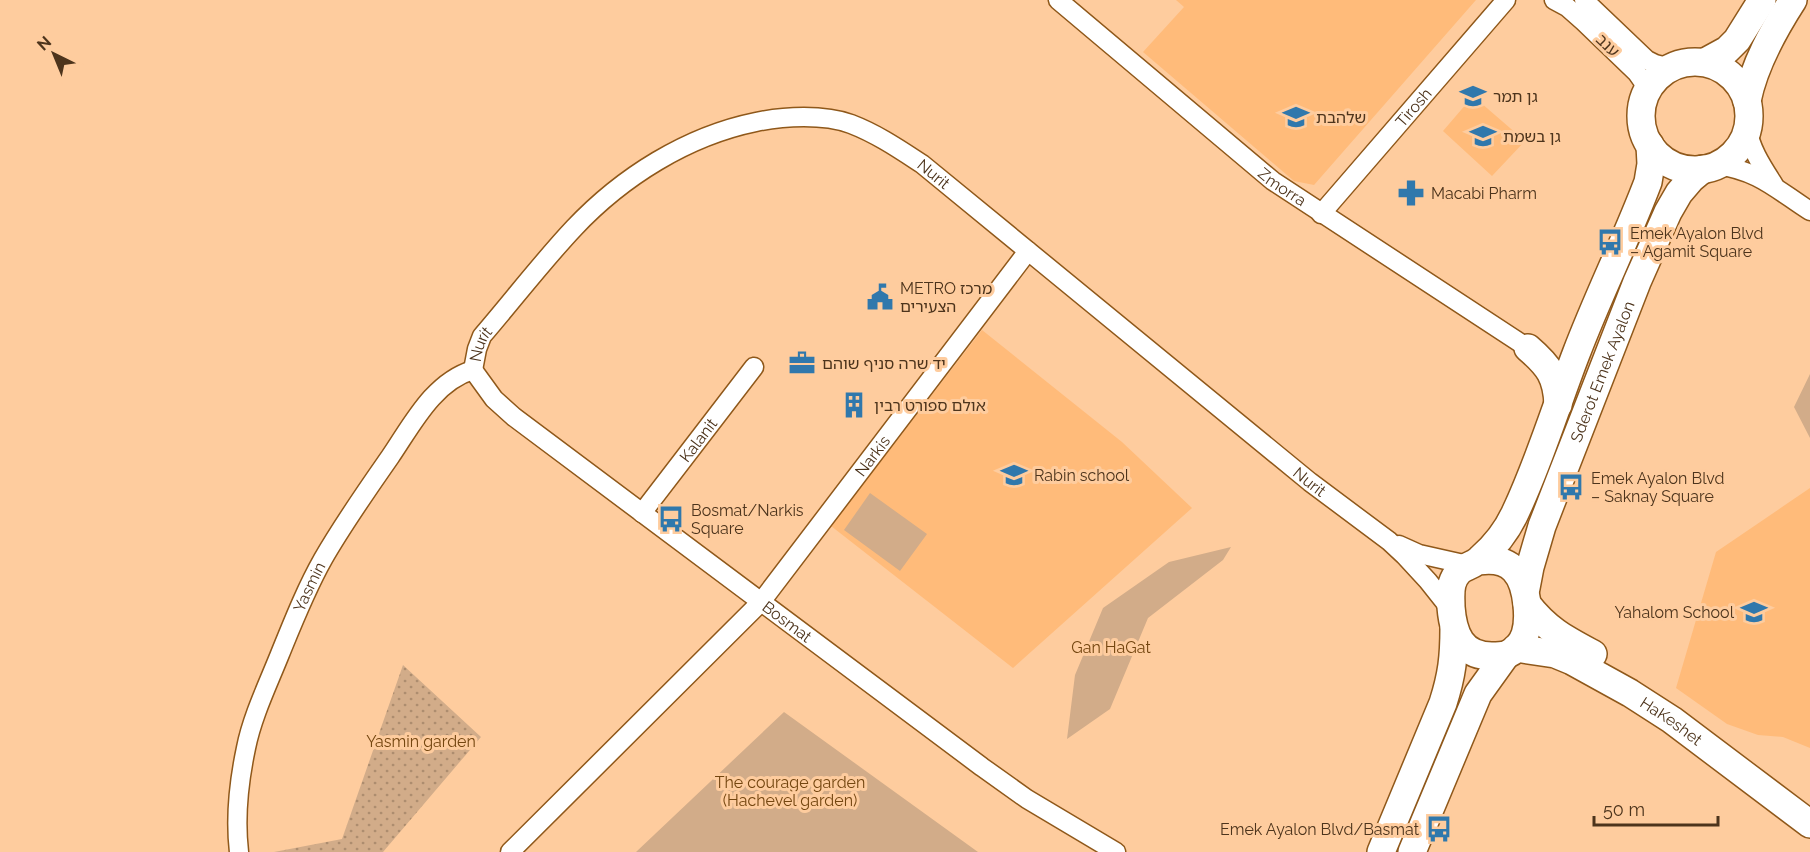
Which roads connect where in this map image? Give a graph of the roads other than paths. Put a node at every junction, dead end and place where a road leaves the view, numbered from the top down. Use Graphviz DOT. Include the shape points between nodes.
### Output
graph roads {
  1 [pos="1058,0"];
  2 [pos="1506,0"];
  3 [pos="1554,0"];
  4 [pos="1584,0"];
  5 [pos="1762,0"];
  6 [pos="1793,0"];
  7 [pos="1705,62"];
  8 [pos="1671,68"];
  9 [pos="1644,101"];
  10 [pos="1747,101"];
  11 [pos="1747,128"];
  12 [pos="1650,145"];
  13 [pos="1710,167"];
  14 [pos="1774,186"];
  15 [pos="1810,212"];
  16 [pos="1321,214"];
  17 [pos="1028,251"];
  18 [pos="1581,341"];
  19 [pos="1528,348"];
  20 [pos="754,367"];
  21 [pos="473,370"];
  22 [pos="1558,405"];
  23 [pos="642,513"];
  24 [pos="1389,541"];
  25 [pos="1473,563"];
  26 [pos="1526,596"];
  27 [pos="761,602"];
  28 [pos="1453,619"];
  29 [pos="1511,651"];
  30 [pos="1810,801"];
  31 [pos="1810,824"];
  32 [pos="238,852"];
  33 [pos="510,852"];
  34 [pos="1116,852"];
  35 [pos="1381,852"];
  36 [pos="1412,852"];
  1 -- 16 [label="street, Zmorra" via="1273,181"];
  2 -- 16 [label="street, Tirosh"];
  3 -- 9 [label="street, ענב" via="1567,7 1637,73 1644,83"];
  4 -- 8 [label="street, ענב" via="1647,60"];
  5 -- 7 [label="main road" via="1737,40"];
  6 -- 10 [label="main road" via="1751,79"];
  7 -- 8 [label="main road" via="1686,62"];
  7 -- 10 [label="main road" via="1732,76"];
  8 -- 9 [label="main road" via="1657,77"];
  9 -- 12 [label="main road" via="1641,118"];
  10 -- 11 [label="main road"];
  11 -- 13 [label="main road" via="1739,147"];
  11 -- 14 [label="street" via="1749,142"];
  12 -- 13 [label="main road" via="1673,165 1688,169"];
  12 -- 18 [label="main road, Sderot Emek Ayalon" via="1648,182"];
  13 -- 14 [label="street" via="1734,167"];
  13 -- 26 [label="main road, Sderot Emek Ayalon" via="1690,179 1679,193 1637,282 1542,526"];
  14 -- 15 [label="street"];
  16 -- 19 [label="street, Zmorra"];
  17 -- 21 [label="street, Nurit" via="922,164 884,139 849,123 777,118 730,127 647,168 614,191 574,228 482,336"];
  17 -- 24 [label="street, Nurit" via="1310,482"];
  17 -- 27 [label="street, Narkis"];
  18 -- 19 [label="main road" via="1558,352"];
  18 -- 22 [label="main road, Sderot Emek Ayalon"];
  19 -- 22 [label="main road" via="1554,378"];
  20 -- 23 [label="street, Kalanit"];
  21 -- 23 [label="street, Bosmat" via="494,399 514,417"];
  21 -- 32 [label="street, Yasmin" via="443,385 423,409 322,559 292,623 246,747 239,793"];
  22 -- 25 [label="main road, Sderot Emek Ayalon" via="1516,513 1498,541"];
  23 -- 27 [label="street, Bosmat"];
  24 -- 25 [label="street, Nurit" via="1419,554"];
  24 -- 28 [label="street, Nurit" via="1428,580"];
  25 -- 26 [label="main road" via="1491,559 1510,566 1520,576"];
  25 -- 28 [label="main road" via="1460,571 1452,583"];
  26 -- 29 [label="main road" via="1527,632"];
  26 -- 30 [label="main road, HaKeshet" via="1540,620 1564,639 1638,679"];
  27 -- 33 [label="street"];
  27 -- 34 [label="street, Bosmat" via="1027,799"];
  28 -- 29 [label="main road" via="1456,636 1470,651 1484,656"];
  28 -- 35 [label="main road" via="1454,660 1447,692"];
  29 -- 31 [label="main road, HaKeshet" via="1555,654 1630,693"];
  29 -- 36 [label="main road" via="1478,694"];
}
